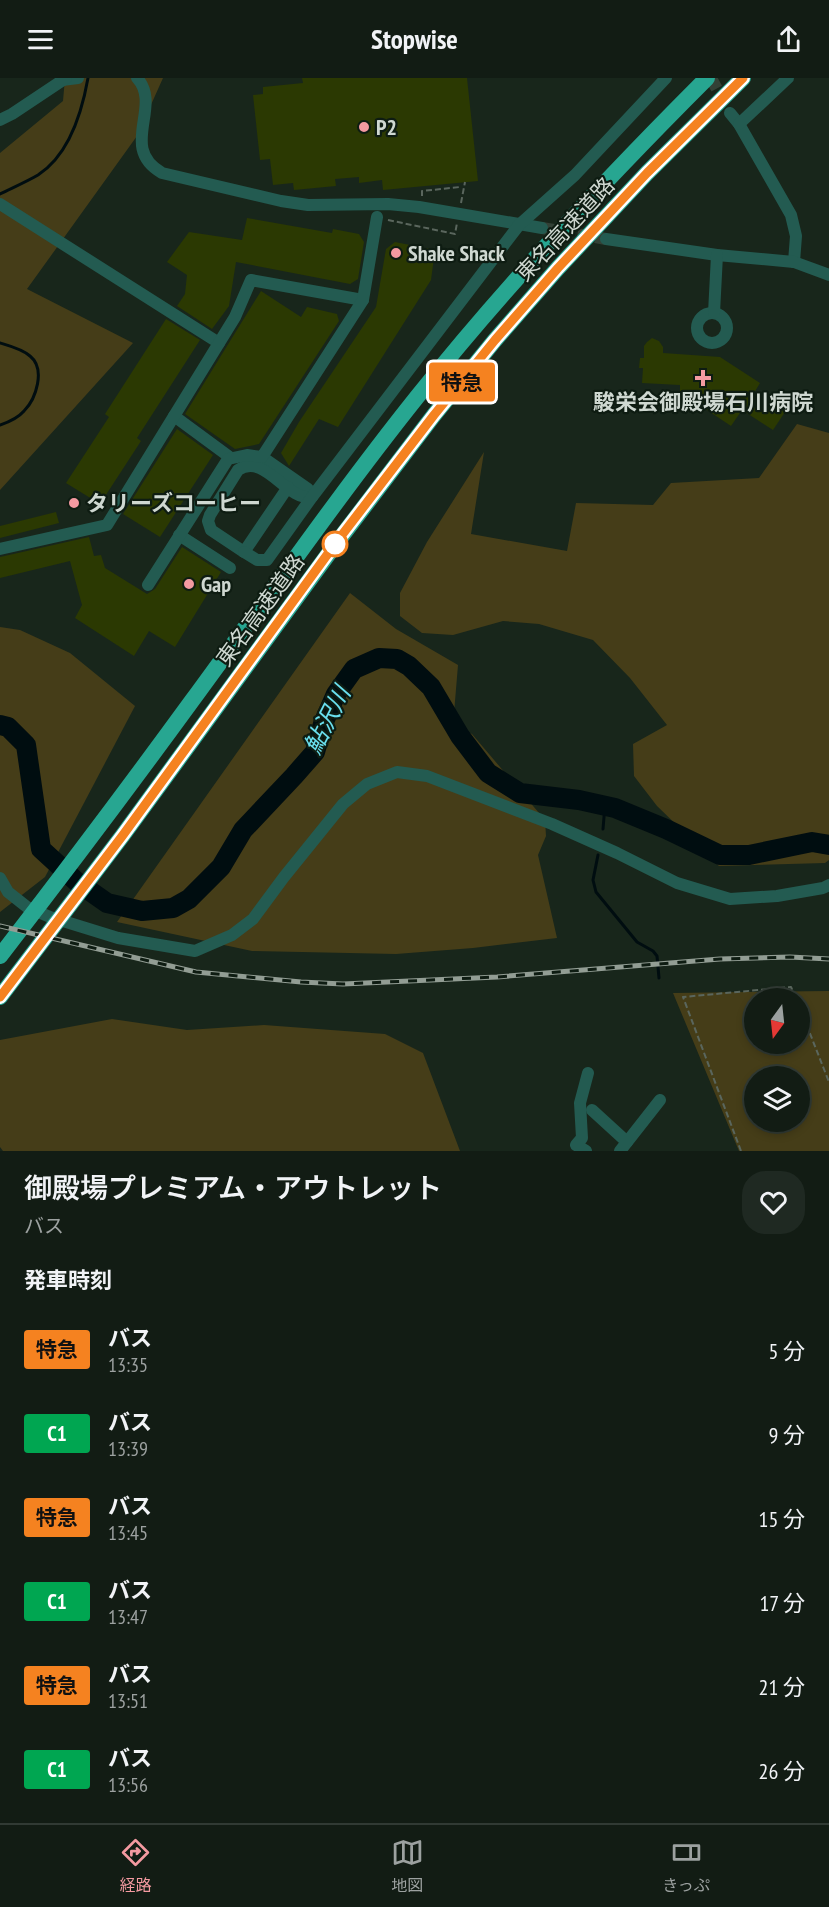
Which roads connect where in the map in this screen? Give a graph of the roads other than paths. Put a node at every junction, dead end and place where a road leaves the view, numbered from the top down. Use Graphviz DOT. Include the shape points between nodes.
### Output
graph roads {
  1 [pos="78,78"];
  2 [pos="666,78"];
  3 [pos="707,78"];
  4 [pos="742,78"];
  5 [pos="788,78"];
  6 [pos="64,79"];
  7 [pos="137,79"];
  8 [pos="730,113"];
  9 [pos="0,120"];
  10 [pos="739,124"];
  11 [pos="0,204"];
  12 [pos="377,217"];
  13 [pos="519,225"];
  14 [pos="542,228"];
  15 [pos="606,239"];
  16 [pos="717,255"];
  17 [pos="794,262"];
  18 [pos="829,275"];
  19 [pos="363,300"];
  20 [pos="714,313"];
  21 [pos="219,343"];
  22 [pos="174,416"];
  23 [pos="262,457"];
  24 [pos="231,458"];
  25 [pos="288,488"];
  26 [pos="310,493"];
  27 [pos="179,535"];
  28 [pos="0,549"];
  29 [pos="244,552"];
  30 [pos="230,568"];
  31 [pos="148,585"];
  32 [pos="109,814"];
  33 [pos="0,878"];
  34 [pos="826,886"];
  35 [pos="0,938"];
  36 [pos="0,956"];
  37 [pos="0,997"];
  38 [pos="588,1073"];
  39 [pos="660,1100"];
  40 [pos="592,1110"];
  41 [pos="624,1146"];
  42 [pos="586,1151"];
  1 -- 6 [label="street"];
  2 -- 13 [label="street" via="575,175"];
  3 -- 32 [label="highway, 東名高速道路" via="538,254 418,396 315,529"];
  4 -- 37 [label="highway, 東名高速道路" via="558,268 434,415"];
  5 -- 10 [label="street"];
  6 -- 9 [label="street"];
  7 -- 13 [label="street" via="144,89 145,102 141,146 148,161 162,172 281,201 419,207"];
  8 -- 10 [label="street"];
  10 -- 17 [label="street" via="791,215 796,236"];
  11 -- 21 [label="street"];
  12 -- 19 [label="street"];
  13 -- 14 [label="street"];
  13 -- 26 [label="street"];
  15 -- 16 [label="street"];
  16 -- 17 [label="street"];
  16 -- 20 [label="street"];
  17 -- 18 [label="street"];
  19 -- 21 [label="street" via="251,280"];
  19 -- 23 [label="street"];
  21 -- 22 [label="street"];
  22 -- 24 [label="street"];
  22 -- 28 [label="street" via="107,525"];
  23 -- 24 [label="street"];
  23 -- 26 [label="street"];
  24 -- 27 [label="street"];
  25 -- 26 [label="street" via="303,497"];
  25 -- 29 [label="street"];
  25 -- 29 [label="street" via="254,466 238,470 208,521 211,530"];
  26 -- 29 [label="street" via="267,560 257,560"];
  27 -- 30 [label="street"];
  27 -- 31 [label="street"];
  32 -- 35 [label="highway"];
  32 -- 36 [label="highway, 東名高速道路"];
  33 -- 34 [label="street" via="8,891 27,907 50,918 118,938 195,951 232,935 253,919 343,804 368,784 397,772 427,776 552,824 677,883 730,899 777,896"];
  38 -- 42 [label="street" via="580,1103 582,1138 576,1145"];
  39 -- 41 [label="street"];
  40 -- 41 [label="street"];
}
